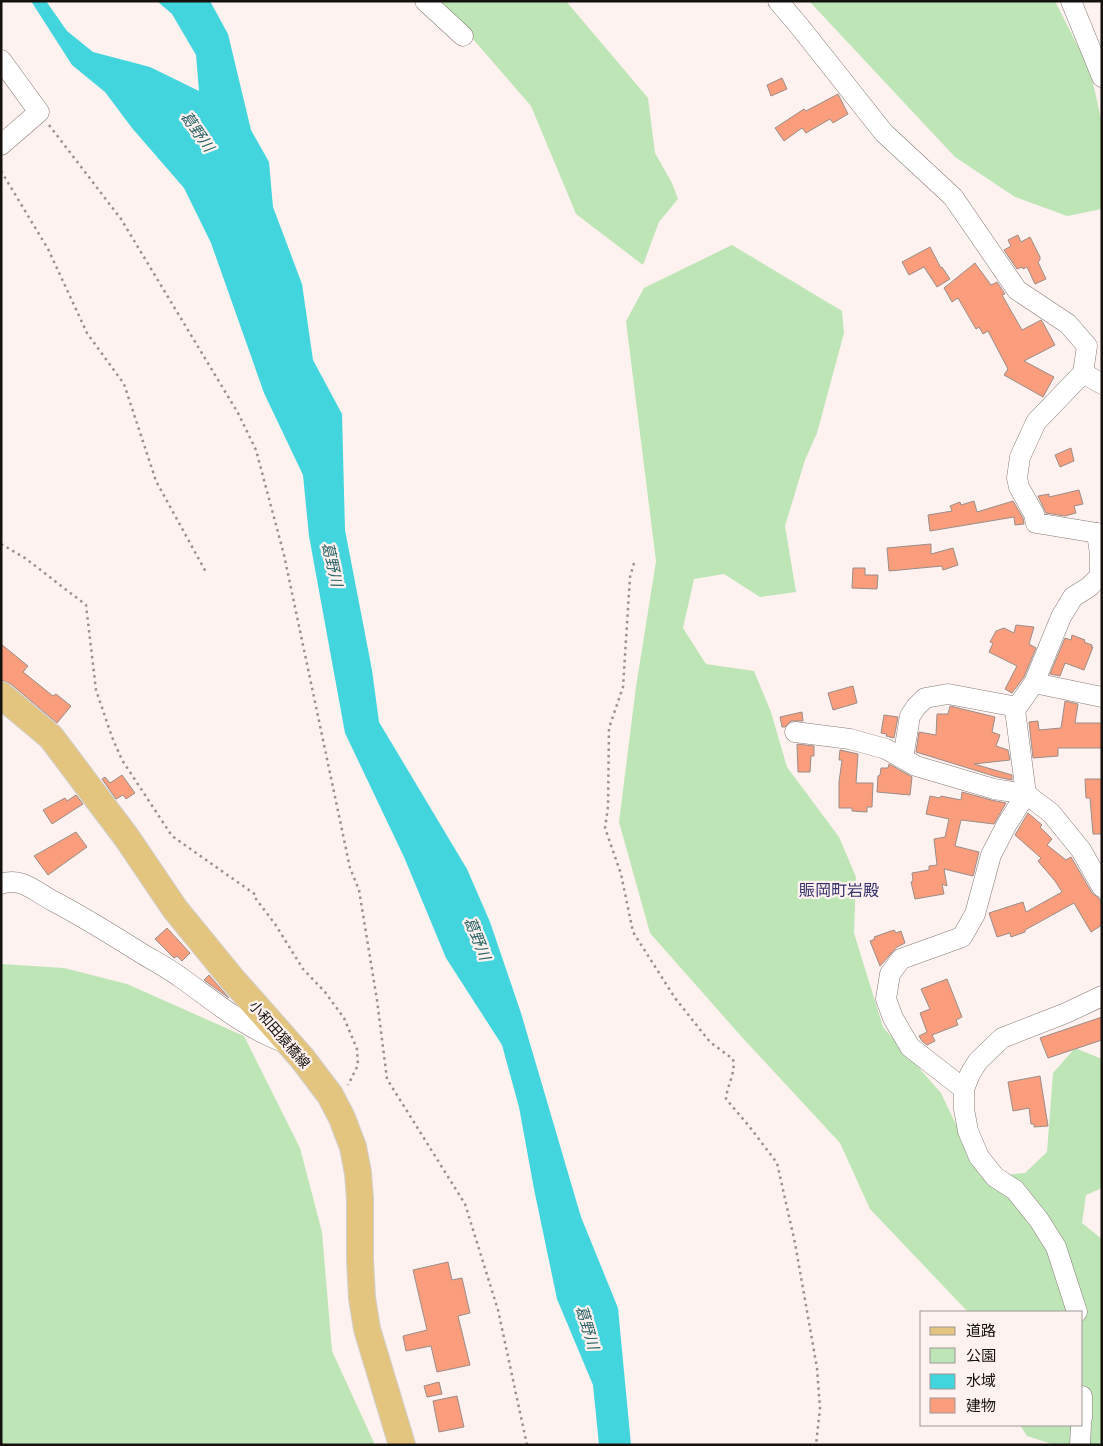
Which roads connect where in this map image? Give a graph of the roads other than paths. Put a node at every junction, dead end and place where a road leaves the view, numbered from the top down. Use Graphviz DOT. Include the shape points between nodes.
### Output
graph roads {
  1 [pos="425,1"];
  2 [pos="778,1"];
  3 [pos="1071,1"];
  4 [pos="463,36"];
  5 [pos="1,60"];
  6 [pos="1102,77"];
  7 [pos="1,144"];
  8 [pos="1083,373"];
  9 [pos="1102,384"];
  10 [pos="1100,531"];
  11 [pos="1034,682"];
  12 [pos="1,695"];
  13 [pos="1102,696"];
  14 [pos="1017,707"];
  15 [pos="795,732"];
  16 [pos="904,758"];
  17 [pos="1026,794"];
  18 [pos="1,884"];
  19 [pos="1102,887"];
  20 [pos="1102,996"];
  21 [pos="290,1044"];
  22 [pos="964,1089"];
  23 [pos="1077,1311"];
  24 [pos="1081,1426"];
  25 [pos="402,1445"];
  26 [pos="1080,1445"];
  1 -- 4 [label="street"];
  2 -- 8 [label="street" via="884,133 952,197 1017,290 1068,324 1087,346"];
  3 -- 6 [label="street"];
  5 -- 7 [label="street" via="39,112"];
  8 -- 9 [label="street"];
  8 -- 10 [label="street" via="1036,422 1020,457 1017,478 1036,523"];
  10 -- 11 [label="street" via="1100,576 1073,597 1061,617"];
  11 -- 13 [label="street"];
  11 -- 14 [label="street"];
  12 -- 21 [label="main road, 小和田猿橋線" via="51,737 175,908"];
  14 -- 16 [label="street" via="948,694 925,698 910,716"];
  14 -- 17 [label="street"];
  15 -- 16 [label="street" via="850,739 886,749"];
  16 -- 17 [label="street" via="916,766 994,789"];
  17 -- 19 [label="street" via="1051,813 1081,850"];
  17 -- 22 [label="street" via="992,855 975,914 962,937 901,959 890,974 886,999 910,1047"];
  18 -- 21 [label="street" via="18,883 71,910 167,968 238,1018 272,1038"];
  20 -- 22 [label="street" via="1002,1038 978,1061"];
  21 -- 25 [label="main road, 小和田猿橋線" via="330,1095 353,1147 360,1199 362,1298 367,1329"];
  22 -- 23 [label="street" via="968,1131 979,1157 995,1177 1015,1190 1039,1220 1056,1247"];
  24 -- 26 [label="street"];
}
